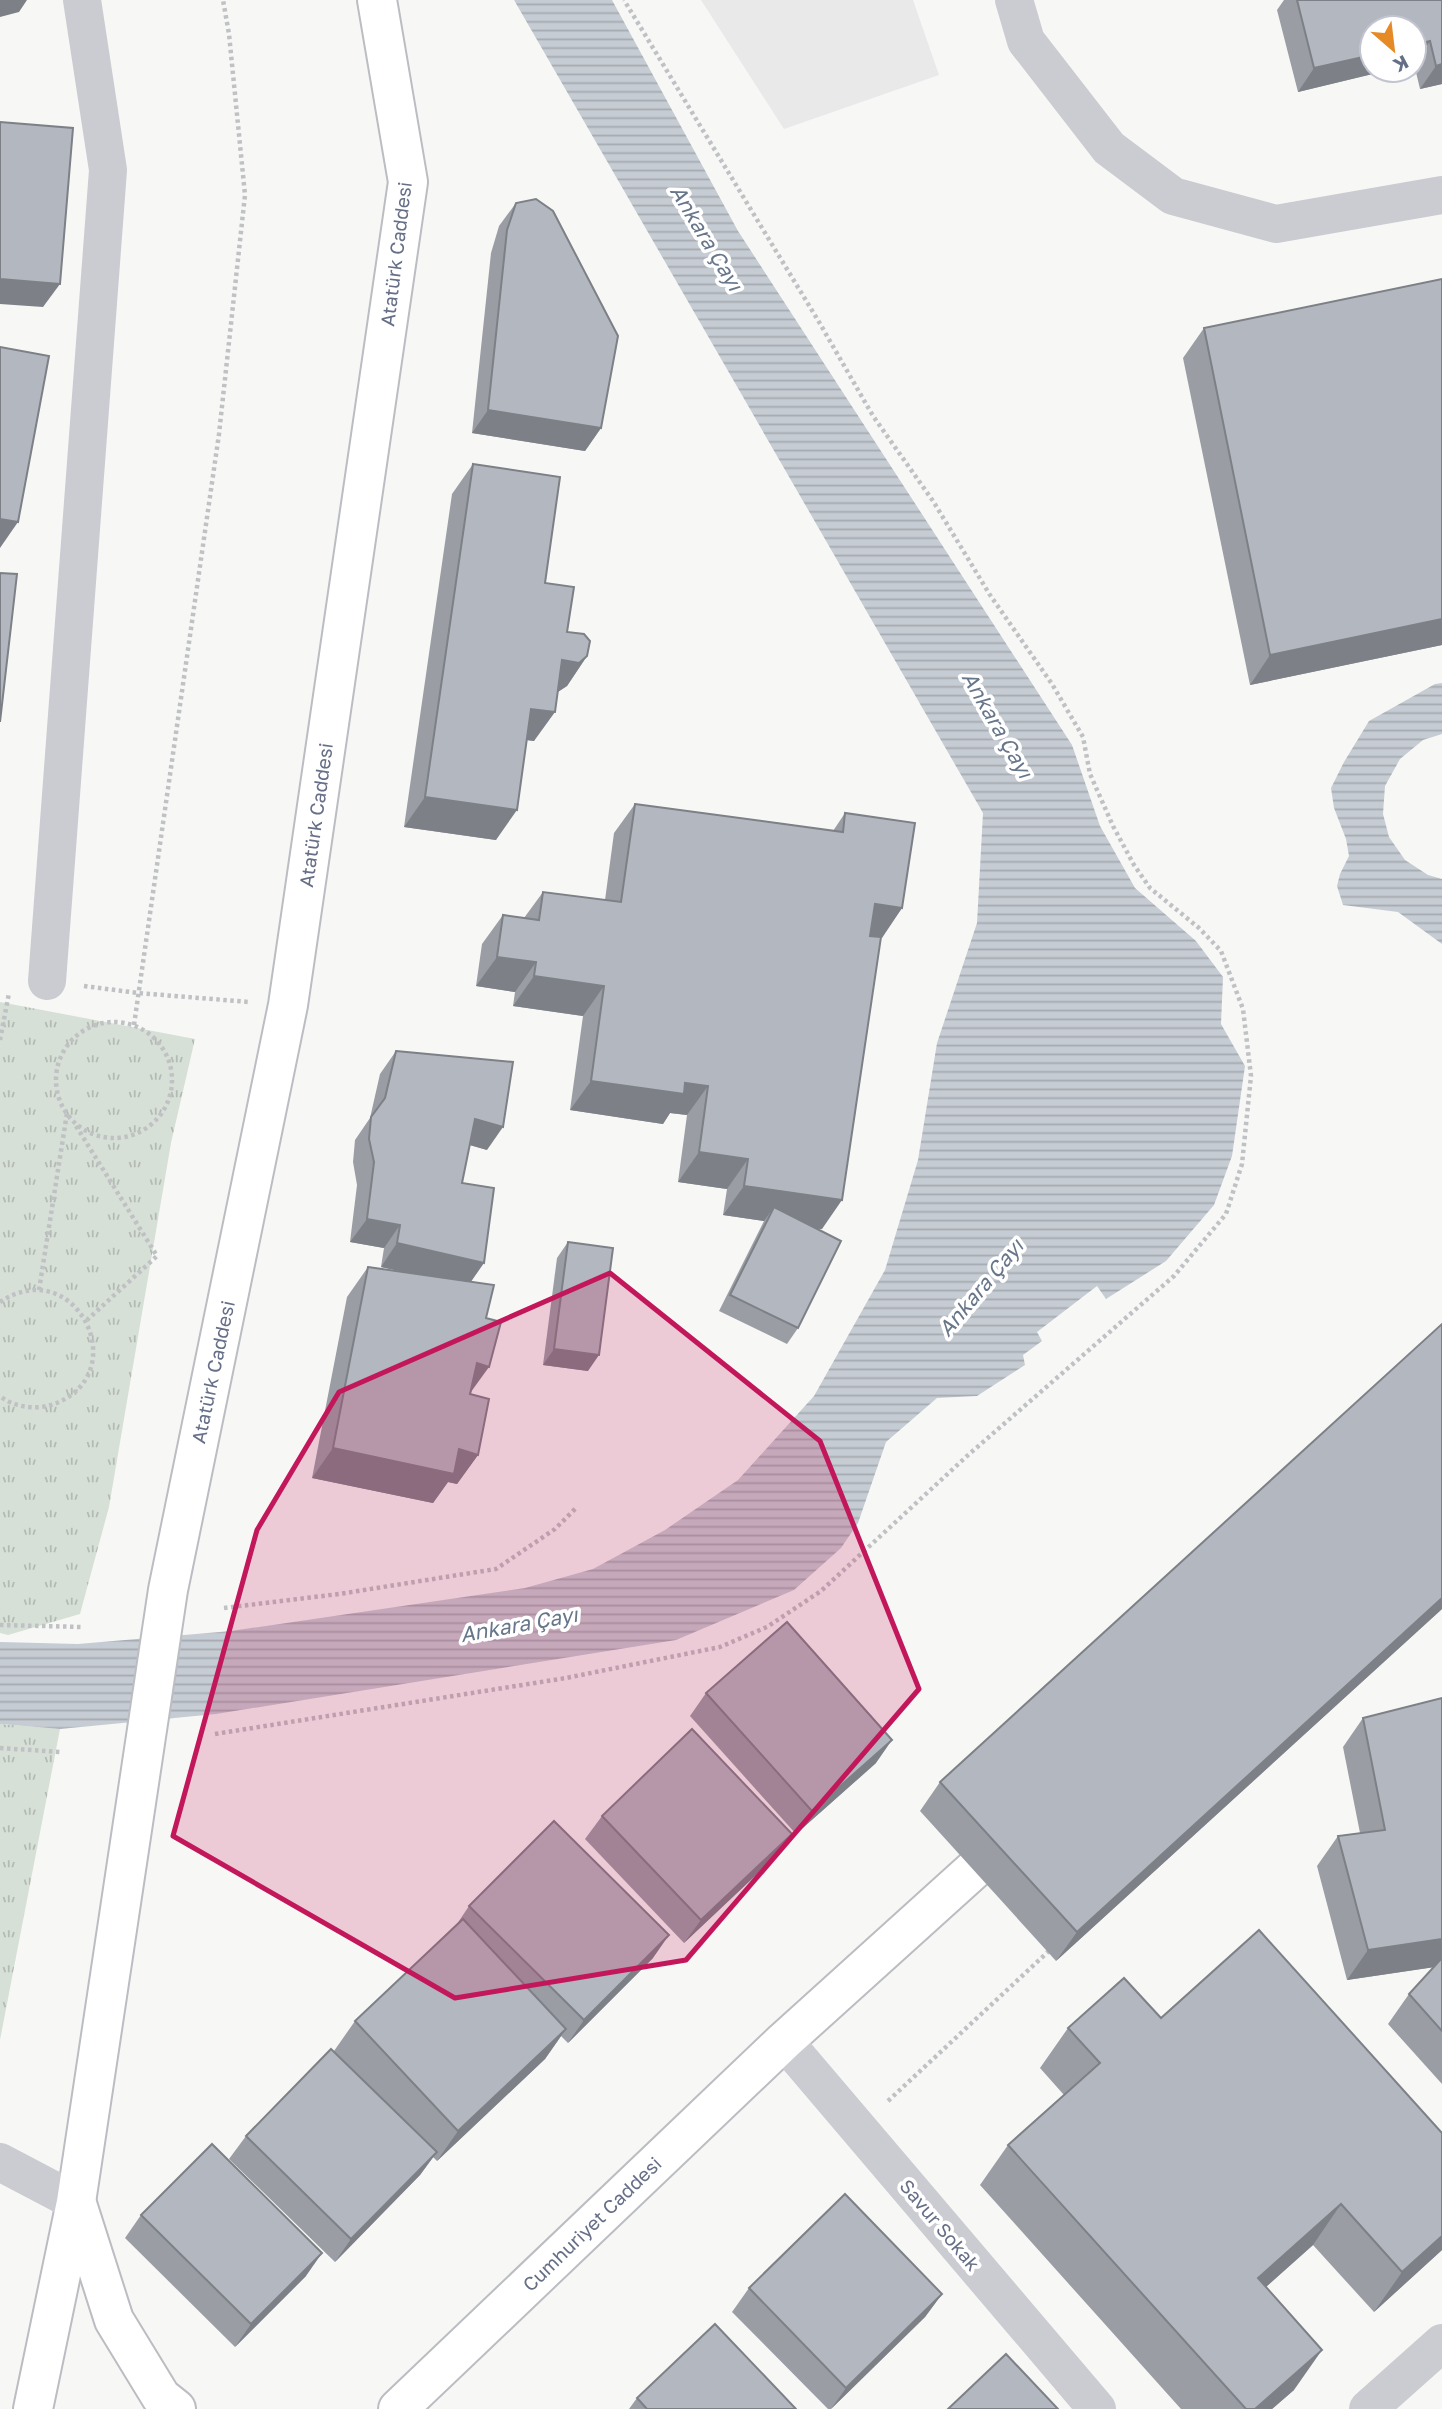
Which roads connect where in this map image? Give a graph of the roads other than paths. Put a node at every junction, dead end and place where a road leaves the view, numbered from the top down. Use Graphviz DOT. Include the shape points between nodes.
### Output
graph roads {
  1 [pos="82,0"];
  2 [pos="377,0"];
  3 [pos="1014,0"];
  4 [pos="1442,195"];
  5 [pos="30,979"];
  6 [pos="1042,1807"];
  7 [pos="784,2041"];
  8 [pos="0,2162"];
  9 [pos="76,2202"];
  10 [pos="1442,2343"];
  11 [pos="397,2408"];
  12 [pos="33,2409"];
  13 [pos="176,2409"];
  14 [pos="1097,2409"];
  15 [pos="1368,2409"];
  1 -- 5 [label="street" via="108,170"];
  2 -- 9 [label="main road, Atatürk Caddesi" via="408,182 288,1005 168,1590"];
  3 -- 4 [label="street" via="1026,41 1109,148 1173,196 1276,224"];
  6 -- 7 [label="main road, Cumhuriyet Caddesi"];
  7 -- 11 [label="main road, Cumhuriyet Caddesi"];
  7 -- 14 [label="street, Savur Sokak"];
  8 -- 9 [label="street"];
  9 -- 12 [label="main road, Atatürk Caddesi"];
  9 -- 13 [label="main road" via="114,2320 161,2397"];
  10 -- 15 [label="street"];
}
